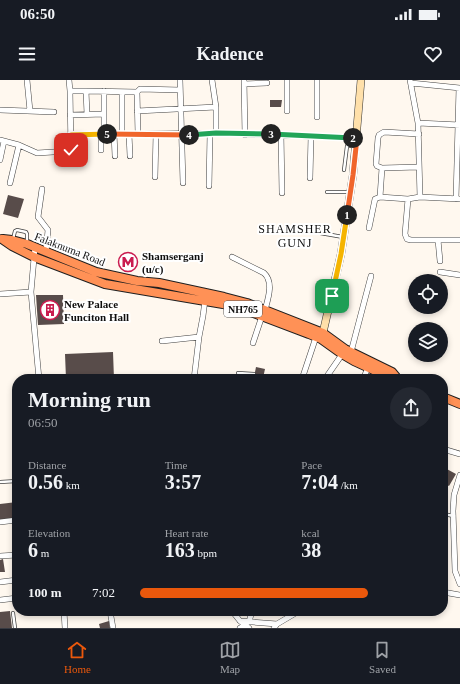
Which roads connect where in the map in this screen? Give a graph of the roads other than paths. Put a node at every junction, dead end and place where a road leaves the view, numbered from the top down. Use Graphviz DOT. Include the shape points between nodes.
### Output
graph roads {
  1 [pos="27,80"];
  2 [pos="69,80"];
  3 [pos="180,80"];
  4 [pos="212,80"];
  5 [pos="287,80"];
  6 [pos="317,80"];
  7 [pos="361,80"];
  8 [pos="244,82"];
  9 [pos="411,82"];
  10 [pos="266,83"];
  11 [pos="459,88"];
  12 [pos="180,90"];
  13 [pos="70,91"];
  14 [pos="86,91"];
  15 [pos="104,92"];
  16 [pos="122,92"];
  17 [pos="137,92"];
  18 [pos="216,107"];
  19 [pos="181,108"];
  20 [pos="0,110"];
  21 [pos="137,110"];
  22 [pos="30,111"];
  23 [pos="287,111"];
  24 [pos="54,112"];
  25 [pos="87,114"];
  26 [pos="104,114"];
  27 [pos="70,115"];
  28 [pos="317,117"];
  29 [pos="418,123"];
  30 [pos="459,125"];
  31 [pos="216,133"];
  32 [pos="102,134"];
  33 [pos="114,134"];
  34 [pos="122,134"];
  35 [pos="129,134"];
  36 [pos="138,134"];
  37 [pos="156,134"];
  38 [pos="182,134"];
  39 [pos="210,134"];
  40 [pos="245,134"];
  41 [pos="281,134"];
  42 [pos="419,134"];
  43 [pos="71,135"];
  44 [pos="311,136"];
  45 [pos="357,138"];
  46 [pos="2,141"];
  47 [pos="19,145"];
  48 [pos="356,146"];
  49 [pos="101,150"];
  50 [pos="115,156"];
  51 [pos="130,156"];
  52 [pos="459,157"];
  53 [pos="0,160"];
  54 [pos="419,167"];
  55 [pos="382,168"];
  56 [pos="344,170"];
  57 [pos="156,177"];
  58 [pos="310,178"];
  59 [pos="10,183"];
  60 [pos="183,183"];
  61 [pos="209,186"];
  62 [pos="42,189"];
  63 [pos="327,192"];
  64 [pos="351,192"];
  65 [pos="282,193"];
  66 [pos="380,197"];
  67 [pos="420,197"];
  68 [pos="408,199"];
  69 [pos="458,199"];
  70 [pos="369,228"];
  71 [pos="320,233"];
  72 [pos="344,237"];
  73 [pos="1,239"];
  74 [pos="438,240"];
  75 [pos="460,240"];
  76 [pos="35,248"];
  77 [pos="46,252"];
  78 [pos="34,257"];
  79 [pos="232,257"];
  80 [pos="440,261"];
  81 [pos="440,272"];
  82 [pos="460,275"];
  83 [pos="370,276"];
  84 [pos="31,292"];
  85 [pos="0,294"];
  86 [pos="206,297"];
  87 [pos="264,313"];
  88 [pos="198,337"];
  89 [pos="320,337"];
  90 [pos="162,341"];
  91 [pos="252,343"];
  92 [pos="346,351"];
  93 [pos="368,368"];
  94 [pos="238,373"];
  95 [pos="39,374"];
  96 [pos="194,374"];
  97 [pos="254,374"];
  98 [pos="304,374"];
  99 [pos="329,374"];
  100 [pos="365,374"];
  101 [pos="382,374"];
  102 [pos="394,374"];
  103 [pos="448,399"];
  104 [pos="460,404"];
  105 [pos="448,450"];
  106 [pos="460,454"];
  107 [pos="460,475"];
  108 [pos="12,481"];
  109 [pos="0,482"];
  110 [pos="456,518"];
  111 [pos="12,521"];
  112 [pos="0,522"];
  113 [pos="12,555"];
  114 [pos="0,556"];
  115 [pos="12,581"];
  116 [pos="0,582"];
  117 [pos="460,584"];
  118 [pos="448,593"];
  119 [pos="460,595"];
  120 [pos="12,599"];
  121 [pos="0,600"];
  122 [pos="13,616"];
  123 [pos="64,616"];
  124 [pos="111,616"];
  125 [pos="236,616"];
  126 [pos="291,616"];
  127 [pos="248,625"];
  128 [pos="275,626"];
  129 [pos="15,628"];
  130 [pos="65,628"];
  131 [pos="113,628"];
  132 [pos="240,628"];
  1 -- 22 [label="street"];
  2 -- 13 [label="street"];
  3 -- 12 [label="street"];
  4 -- 18 [label="street"];
  5 -- 23 [label="street"];
  6 -- 28 [label="street"];
  7 -- 45 [label="main road"];
  8 -- 10 [label="street"];
  8 -- 40 [label="street"];
  9 -- 11 [label="street"];
  9 -- 29 [label="street"];
  11 -- 30 [label="street"];
  12 -- 17 [label="street" via="140,89"];
  12 -- 19 [label="street"];
  13 -- 14 [label="street"];
  13 -- 27 [label="street"];
  14 -- 15 [label="street"];
  14 -- 25 [label="street"];
  15 -- 16 [label="street"];
  15 -- 26 [label="street"];
  16 -- 17 [label="street"];
  16 -- 34 [label="street"];
  17 -- 21 [label="street"];
  18 -- 19 [label="street"];
  18 -- 31 [label="street"];
  19 -- 21 [label="street"];
  19 -- 38 [label="street"];
  20 -- 22 [label="street"];
  21 -- 36 [label="street"];
  22 -- 24 [label="street"];
  25 -- 26 [label="street"];
  25 -- 27 [label="street"];
  26 -- 32 [label="street"];
  27 -- 43 [label="street"];
  29 -- 30 [label="street"];
  29 -- 42 [label="street"];
  30 -- 52 [label="street"];
  31 -- 39 [label="street"];
  31 -- 40 [label="street"];
  32 -- 33 [label="street"];
  32 -- 43 [label="street"];
  32 -- 49 [label="street"];
  33 -- 34 [label="street"];
  33 -- 50 [label="street"];
  34 -- 35 [label="street"];
  35 -- 36 [label="street"];
  35 -- 51 [label="street"];
  36 -- 37 [label="street"];
  37 -- 38 [label="street"];
  37 -- 57 [label="street"];
  38 -- 39 [label="street"];
  38 -- 60 [label="street"];
  39 -- 61 [label="street"];
  40 -- 41 [label="street"];
  41 -- 44 [label="street"];
  41 -- 65 [label="street"];
  42 -- 54 [label="street"];
  42 -- 55 [label="street" via="384,132 379,135 376,164"];
  43 -- 47 [label="street" via="69,151 37,153"];
  44 -- 45 [label="street"];
  44 -- 58 [label="street"];
  45 -- 48 [label="main road"];
  46 -- 47 [label="street"];
  46 -- 53 [label="street"];
  47 -- 59 [label="street"];
  48 -- 56 [label="lane" via="347,146"];
  48 -- 64 [label="main road"];
  52 -- 69 [label="street"];
  54 -- 55 [label="street"];
  54 -- 67 [label="street"];
  55 -- 66 [label="street"];
  62 -- 77 [label="street" via="38,217 48,230"];
  63 -- 64 [label="lane"];
  64 -- 72 [label="main road"];
  66 -- 68 [label="street"];
  66 -- 70 [label="street" via="374,200"];
  67 -- 68 [label="street"];
  67 -- 69 [label="street"];
  68 -- 74 [label="street" via="405,234 407,239"];
  71 -- 72 [label="lane"];
  72 -- 89 [label="main road"];
  73 -- 76 [label="highway, Falaknuma Road / NH765"];
  73 -- 78 [label="highway, Falaknuma Road / NH765"];
  74 -- 75 [label="street"];
  74 -- 80 [label="street"];
  76 -- 77 [label="highway, Falaknuma Road / NH765"];
  76 -- 78 [label="street"];
  77 -- 86 [label="highway, Falaknuma Road / NH765" via="96,272 160,283"];
  78 -- 84 [label="street"];
  78 -- 86 [label="highway, Falaknuma Road / NH765" via="105,284"];
  79 -- 87 [label="street" via="267,276 270,294"];
  81 -- 82 [label="street"];
  83 -- 92 [label="street"];
  84 -- 85 [label="street"];
  84 -- 95 [label="street"];
  86 -- 87 [label="highway, Falaknuma Road / NH765" via="237,300"];
  86 -- 88 [label="street"];
  87 -- 89 [label="highway, Falaknuma Road / NH765"];
  87 -- 91 [label="street"];
  88 -- 90 [label="street"];
  88 -- 96 [label="street"];
  89 -- 92 [label="highway, Falaknuma Road / NH765"];
  89 -- 98 [label="street"];
  92 -- 93 [label="highway, Falaknuma Road / NH765"];
  92 -- 99 [label="street"];
  92 -- 102 [label="highway, Falaknuma Road / NH765"];
  93 -- 100 [label="street"];
  93 -- 101 [label="highway, Falaknuma Road / NH765"];
  94 -- 97 [label="lane"];
  103 -- 104 [label="highway"];
  105 -- 106 [label="street"];
  107 -- 110 [label="street" via="454,495"];
  108 -- 109 [label="lane"];
  110 -- 117 [label="street" via="455,571"];
  111 -- 112 [label="street"];
  113 -- 114 [label="street"];
  115 -- 116 [label="street"];
  118 -- 119 [label="street"];
  120 -- 121 [label="street"];
  122 -- 129 [label="lane"];
  123 -- 130 [label="street"];
  124 -- 131 [label="street"];
  125 -- 127 [label="street"];
  126 -- 128 [label="street"];
  127 -- 128 [label="street"];
  127 -- 132 [label="street"];
}
